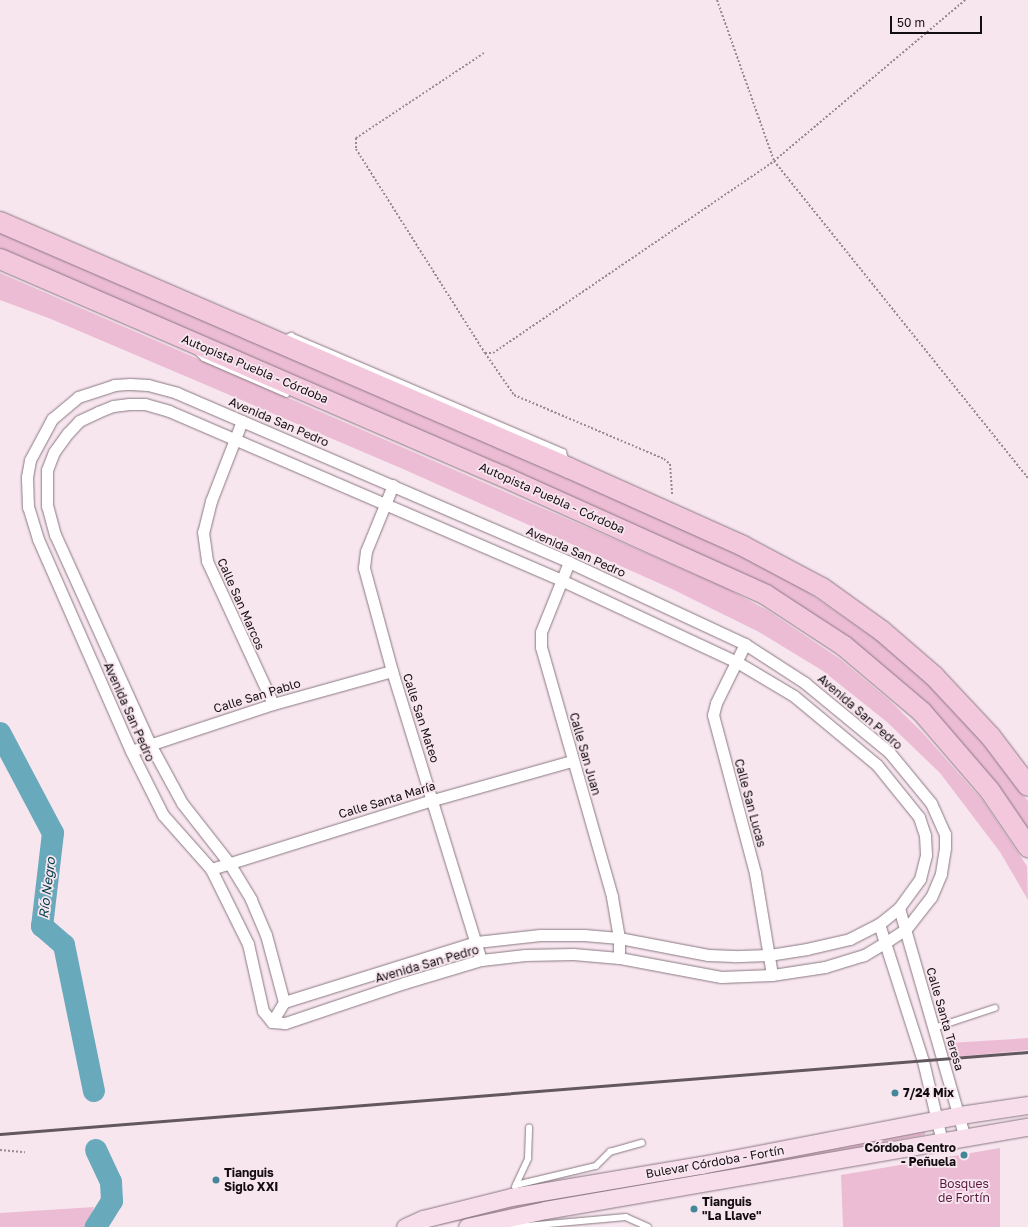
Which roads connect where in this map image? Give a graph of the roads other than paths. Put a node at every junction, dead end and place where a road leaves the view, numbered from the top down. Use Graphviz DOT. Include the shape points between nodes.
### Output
graph roads {
  1 [pos="0,222"];
  2 [pos="0,259"];
  3 [pos="194,343"];
  4 [pos="291,396"];
  5 [pos="242,421"];
  6 [pos="234,440"];
  7 [pos="393,485"];
  8 [pos="385,503"];
  9 [pos="569,562"];
  10 [pos="561,580"];
  11 [pos="745,644"];
  12 [pos="737,662"];
  13 [pos="392,671"];
  14 [pos="273,704"];
  15 [pos="150,744"];
  16 [pos="131,751"];
  17 [pos="572,761"];
  18 [pos="1028,786"];
  19 [pos="433,800"];
  20 [pos="1028,847"];
  21 [pos="229,863"];
  22 [pos="211,869"];
  23 [pos="899,908"];
  24 [pos="879,924"];
  25 [pos="906,928"];
  26 [pos="619,938"];
  27 [pos="476,942"];
  28 [pos="886,942"];
  29 [pos="768,955"];
  30 [pos="619,958"];
  31 [pos="481,960"];
  32 [pos="772,975"];
  33 [pos="284,1002"];
  34 [pos="995,1008"];
  35 [pos="272,1022"];
  36 [pos="934,1028"];
  37 [pos="1028,1105"];
  38 [pos="960,1115"];
  39 [pos="937,1119"];
  40 [pos="529,1128"];
  41 [pos="1028,1128"];
  42 [pos="965,1138"];
  43 [pos="942,1142"];
  44 [pos="642,1143"];
  45 [pos="514,1191"];
  46 [pos="498,1219"];
  47 [pos="405,1227"];
  48 [pos="467,1227"];
  49 [pos="648,1227"];
  1 -- 18 [label="highway" via="569,468 743,546 822,588 882,631 929,671 991,737"];
  2 -- 3 [label="highway, Autopista Puebla - Córdoba"];
  3 -- 4 [label="lane" via="204,358"];
  3 -- 20 [label="highway, Autopista Puebla - Córdoba" via="496,478 734,579 802,616 893,685 947,739 990,791"];
  5 -- 6 [label="street, Calle San Marcos"];
  5 -- 7 [label="street, Avenida San Pedro"];
  5 -- 16 [label="street, Avenida San Pedro" via="170,391 148,385 114,385 78,397 64,407 41,435 30,460 27,477 28,507 38,539"];
  6 -- 8 [label="street, Avenida San Pedro"];
  6 -- 14 [label="street, Calle San Marcos" via="211,501 203,532 207,561"];
  6 -- 15 [label="street, Avenida San Pedro" via="170,411 145,404 113,406 80,421 54,452 47,470 47,506 55,535"];
  7 -- 8 [label="street, Calle San Mateo"];
  7 -- 9 [label="street, Avenida San Pedro"];
  8 -- 10 [label="street, Avenida San Pedro"];
  8 -- 13 [label="street, Calle San Mateo" via="366,551 364,568"];
  9 -- 10 [label="street, Calle San Juan"];
  9 -- 11 [label="street, Avenida San Pedro"];
  10 -- 12 [label="street, Avenida San Pedro"];
  10 -- 17 [label="street, Calle San Juan" via="541,632 541,647"];
  11 -- 12 [label="street, Calle San Lucas"];
  11 -- 25 [label="street, Avenida San Pedro" via="806,683 889,752 931,803 945,834 941,874 931,897"];
  12 -- 23 [label="street, Avenida San Pedro" via="794,696 877,765 919,816 925,835 926,856 920,879"];
  12 -- 29 [label="street, Calle San Lucas" via="716,703 713,715 755,873"];
  13 -- 14 [label="street, Calle San Pablo"];
  13 -- 19 [label="street, Calle San Mateo"];
  14 -- 15 [label="street, Calle San Pablo"];
  15 -- 16 [label="street, Calle San Pablo"];
  15 -- 21 [label="street, Avenida San Pedro" via="182,803"];
  16 -- 22 [label="street, Avenida San Pedro" via="163,814"];
  17 -- 19 [label="street, Calle Santa María"];
  17 -- 26 [label="street, Calle San Juan" via="612,898"];
  19 -- 21 [label="street, Calle Santa María"];
  19 -- 27 [label="street, Calle San Mateo"];
  21 -- 22 [label="street, Calle Santa María"];
  21 -- 33 [label="street, Avenida San Pedro" via="250,899 266,935"];
  22 -- 35 [label="street, Avenida San Pedro" via="248,944 263,1011"];
  23 -- 24 [label="street, Avenida San Pedro"];
  23 -- 25 [label="street, Calle Santa Teresa"];
  24 -- 28 [label="street"];
  24 -- 29 [label="street, Avenida San Pedro" via="850,939"];
  25 -- 28 [label="street, Avenida San Pedro"];
  25 -- 36 [label="street, Calle Santa Teresa"];
  26 -- 27 [label="street, Avenida San Pedro" via="540,935"];
  26 -- 29 [label="street, Avenida San Pedro" via="708,955"];
  26 -- 30 [label="street, Calle San Juan"];
  27 -- 31 [label="street, Calle San Mateo"];
  27 -- 33 [label="street, Avenida San Pedro"];
  28 -- 32 [label="street, Avenida San Pedro" via="864,955 825,967"];
  28 -- 39 [label="street" via="923,1061"];
  29 -- 32 [label="street, Calle San Lucas"];
  30 -- 31 [label="street, Avenida San Pedro" via="573,954 525,955"];
  30 -- 32 [label="street, Avenida San Pedro" via="722,977"];
  31 -- 35 [label="street, Avenida San Pedro" via="284,1024"];
  33 -- 35 [label="street"];
  34 -- 36 [label="lane"];
  36 -- 38 [label="street, Calle Santa Teresa"];
  37 -- 38 [label="main road, Bulevar Córdoba - Fortín"];
  38 -- 39 [label="main road, Bulevar Córdoba - Fortín"];
  38 -- 42 [label="street, Calle Santa Teresa"];
  39 -- 43 [label="street"];
  39 -- 45 [label="main road, Bulevar Córdoba - Fortín" via="701,1165 532,1194"];
  40 -- 45 [label="lane" via="528,1159"];
  41 -- 42 [label="main road, Bulevar Córdoba - Fortín"];
  42 -- 43 [label="main road, Bulevar Córdoba - Fortín"];
  43 -- 46 [label="main road, Bulevar Córdoba - Fortín"];
  44 -- 45 [label="lane" via="610,1152 596,1166"];
  45 -- 47 [label="main road, Bulevar Córdoba - Fortín"];
  46 -- 48 [label="main road, Bulevar Córdoba - Fortín"];
  46 -- 49 [label="lane" via="515,1226 626,1217"];
}
